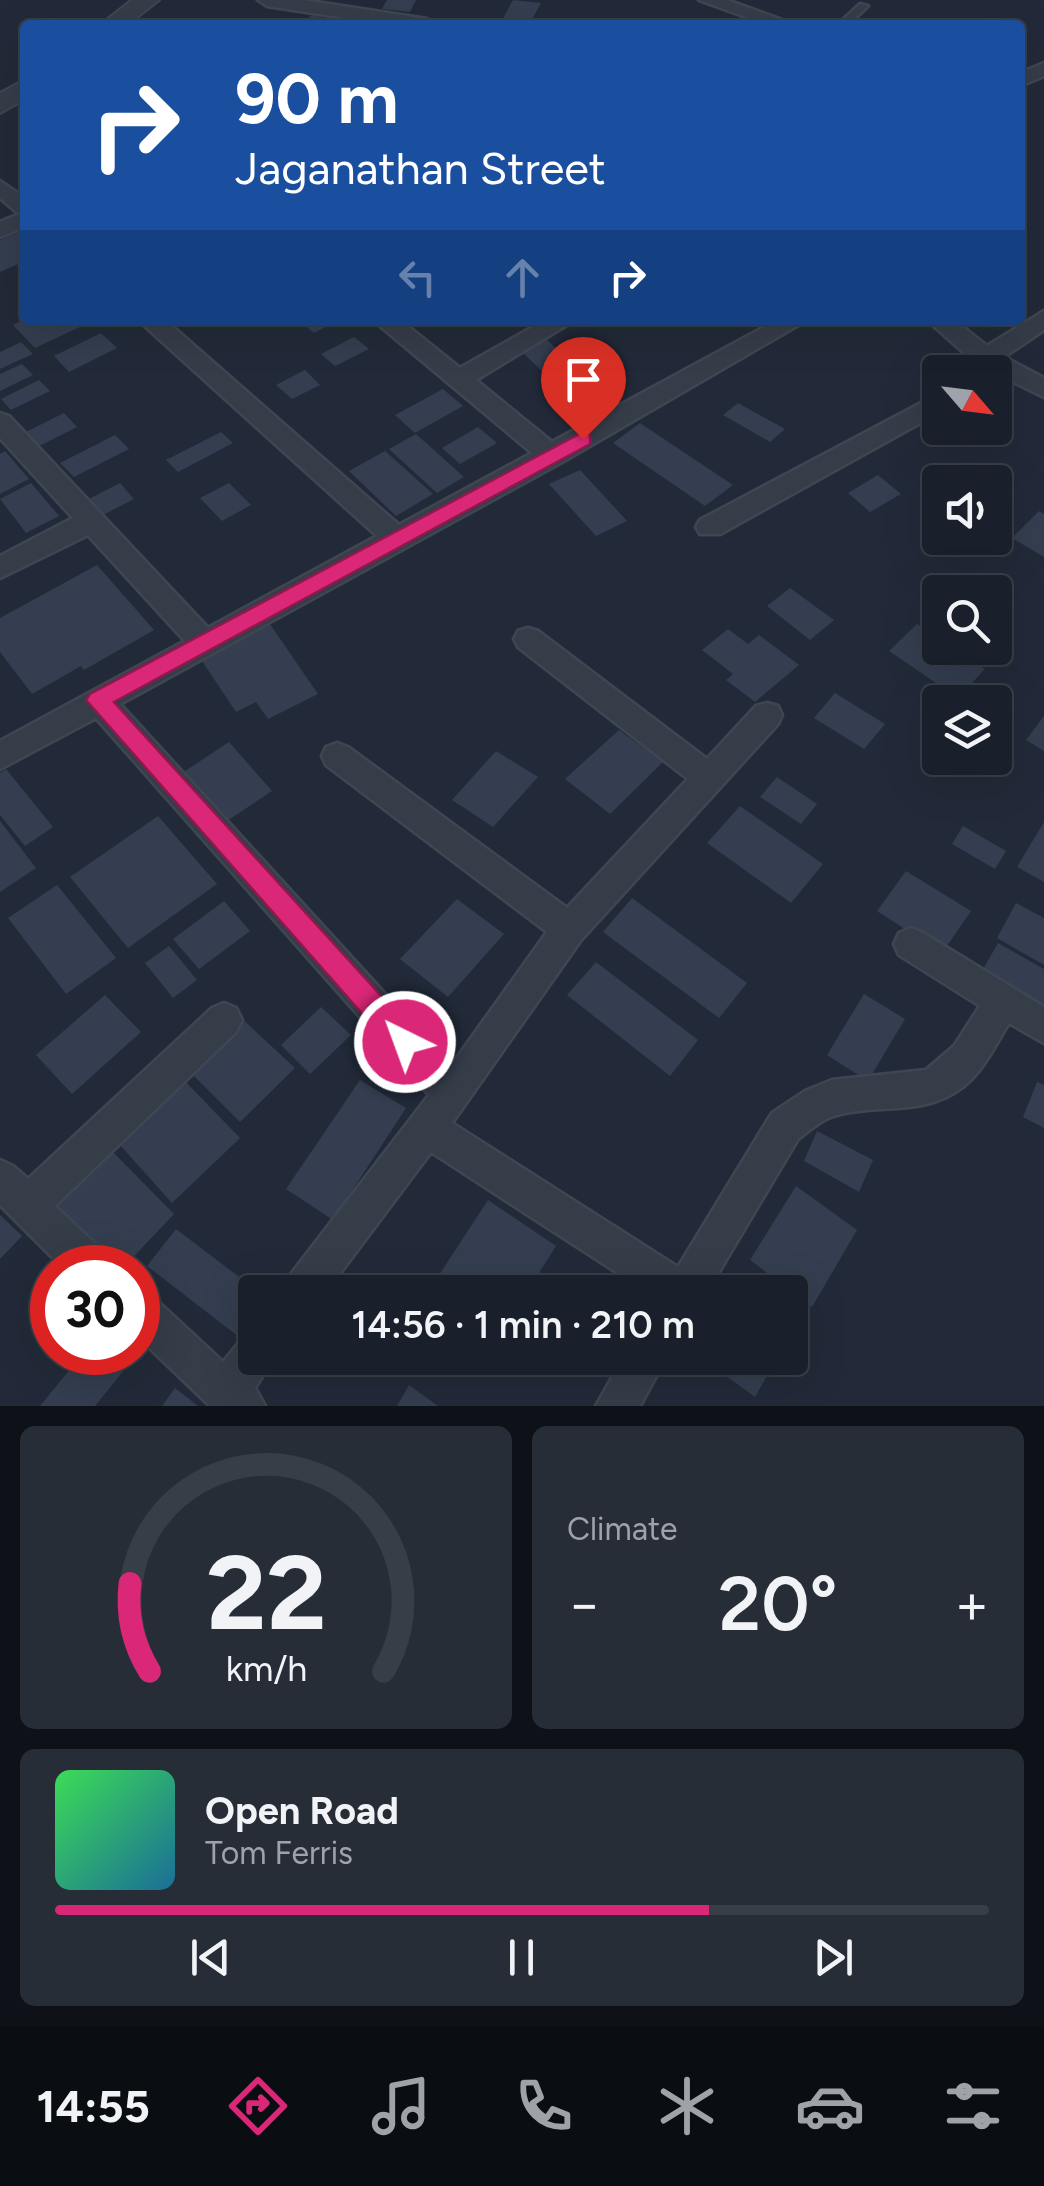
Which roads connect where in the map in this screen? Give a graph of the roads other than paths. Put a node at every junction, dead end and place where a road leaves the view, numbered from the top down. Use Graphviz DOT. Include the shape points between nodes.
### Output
graph roads {
  1 [pos="147,0"];
  2 [pos="267,0"];
  3 [pos="708,0"];
  4 [pos="308,6"];
  5 [pos="863,6"];
  6 [pos="119,20"];
  7 [pos="290,20"];
  8 [pos="395,20"];
  9 [pos="770,20"];
  10 [pos="848,20"];
  11 [pos="0,187"];
  12 [pos="20,205"];
  13 [pos="1044,319"];
  14 [pos="156,325"];
  15 [pos="392,325"];
  16 [pos="554,325"];
  17 [pos="786,325"];
  18 [pos="944,325"];
  19 [pos="980,355"];
  20 [pos="1005,355"];
  21 [pos="1012,375"];
  22 [pos="459,380"];
  23 [pos="1044,389"];
  24 [pos="922,411"];
  25 [pos="5,436"];
  26 [pos="553,456"];
  27 [pos="91,520"];
  28 [pos="710,527"];
  29 [pos="398,539"];
  30 [pos="0,568"];
  31 [pos="528,639"];
  32 [pos="204,643"];
  33 [pos="98,700"];
  34 [pos="767,715"];
  35 [pos="0,756"];
  36 [pos="337,756"];
  37 [pos="710,779"];
  38 [pos="568,930"];
  39 [pos="911,944"];
  40 [pos="1002,1002"];
  41 [pos="224,1020"];
  42 [pos="1044,1026"];
  43 [pos="452,1094"];
  44 [pos="426,1128"];
  45 [pos="13,1193"];
  46 [pos="68,1245"];
  47 [pos="315,1275"];
  48 [pos="656,1275"];
  49 [pos="693,1275"];
  50 [pos="160,1330"];
  51 [pos="246,1375"];
  52 [pos="636,1375"];
  53 [pos="235,1399"];
  54 [pos="617,1406"];
  1 -- 6 [label="street"];
  2 -- 4 [label="street"];
  3 -- 9 [label="street"];
  4 -- 7 [label="street"];
  4 -- 8 [label="street"];
  5 -- 10 [label="lane"];
  11 -- 12 [label="street"];
  13 -- 20 [label="street"];
  14 -- 29 [label="street"];
  15 -- 22 [label="street"];
  16 -- 22 [label="street"];
  17 -- 26 [label="street"];
  18 -- 19 [label="street"];
  21 -- 23 [label="street"];
  22 -- 26 [label="street"];
  24 -- 28 [label="street"];
  25 -- 27 [label="street"];
  26 -- 29 [label="street"];
  27 -- 30 [label="street"];
  27 -- 32 [label="street"];
  29 -- 32 [label="street"];
  31 -- 37 [label="street"];
  32 -- 33 [label="street"];
  33 -- 35 [label="street"];
  33 -- 43 [label="street"];
  34 -- 37 [label="street"];
  36 -- 38 [label="street"];
  37 -- 38 [label="street"];
  38 -- 43 [label="street"];
  39 -- 40 [label="street"];
  40 -- 42 [label="street"];
  40 -- 49 [label="street" via="956,1071 929,1089 838,1096 785,1126"];
  41 -- 45 [label="street"];
  43 -- 44 [label="street"];
  44 -- 47 [label="street"];
  44 -- 48 [label="street"];
  45 -- 46 [label="street"];
  50 -- 53 [label="street"];
  51 -- 53 [label="street"];
  52 -- 54 [label="street"];
}
